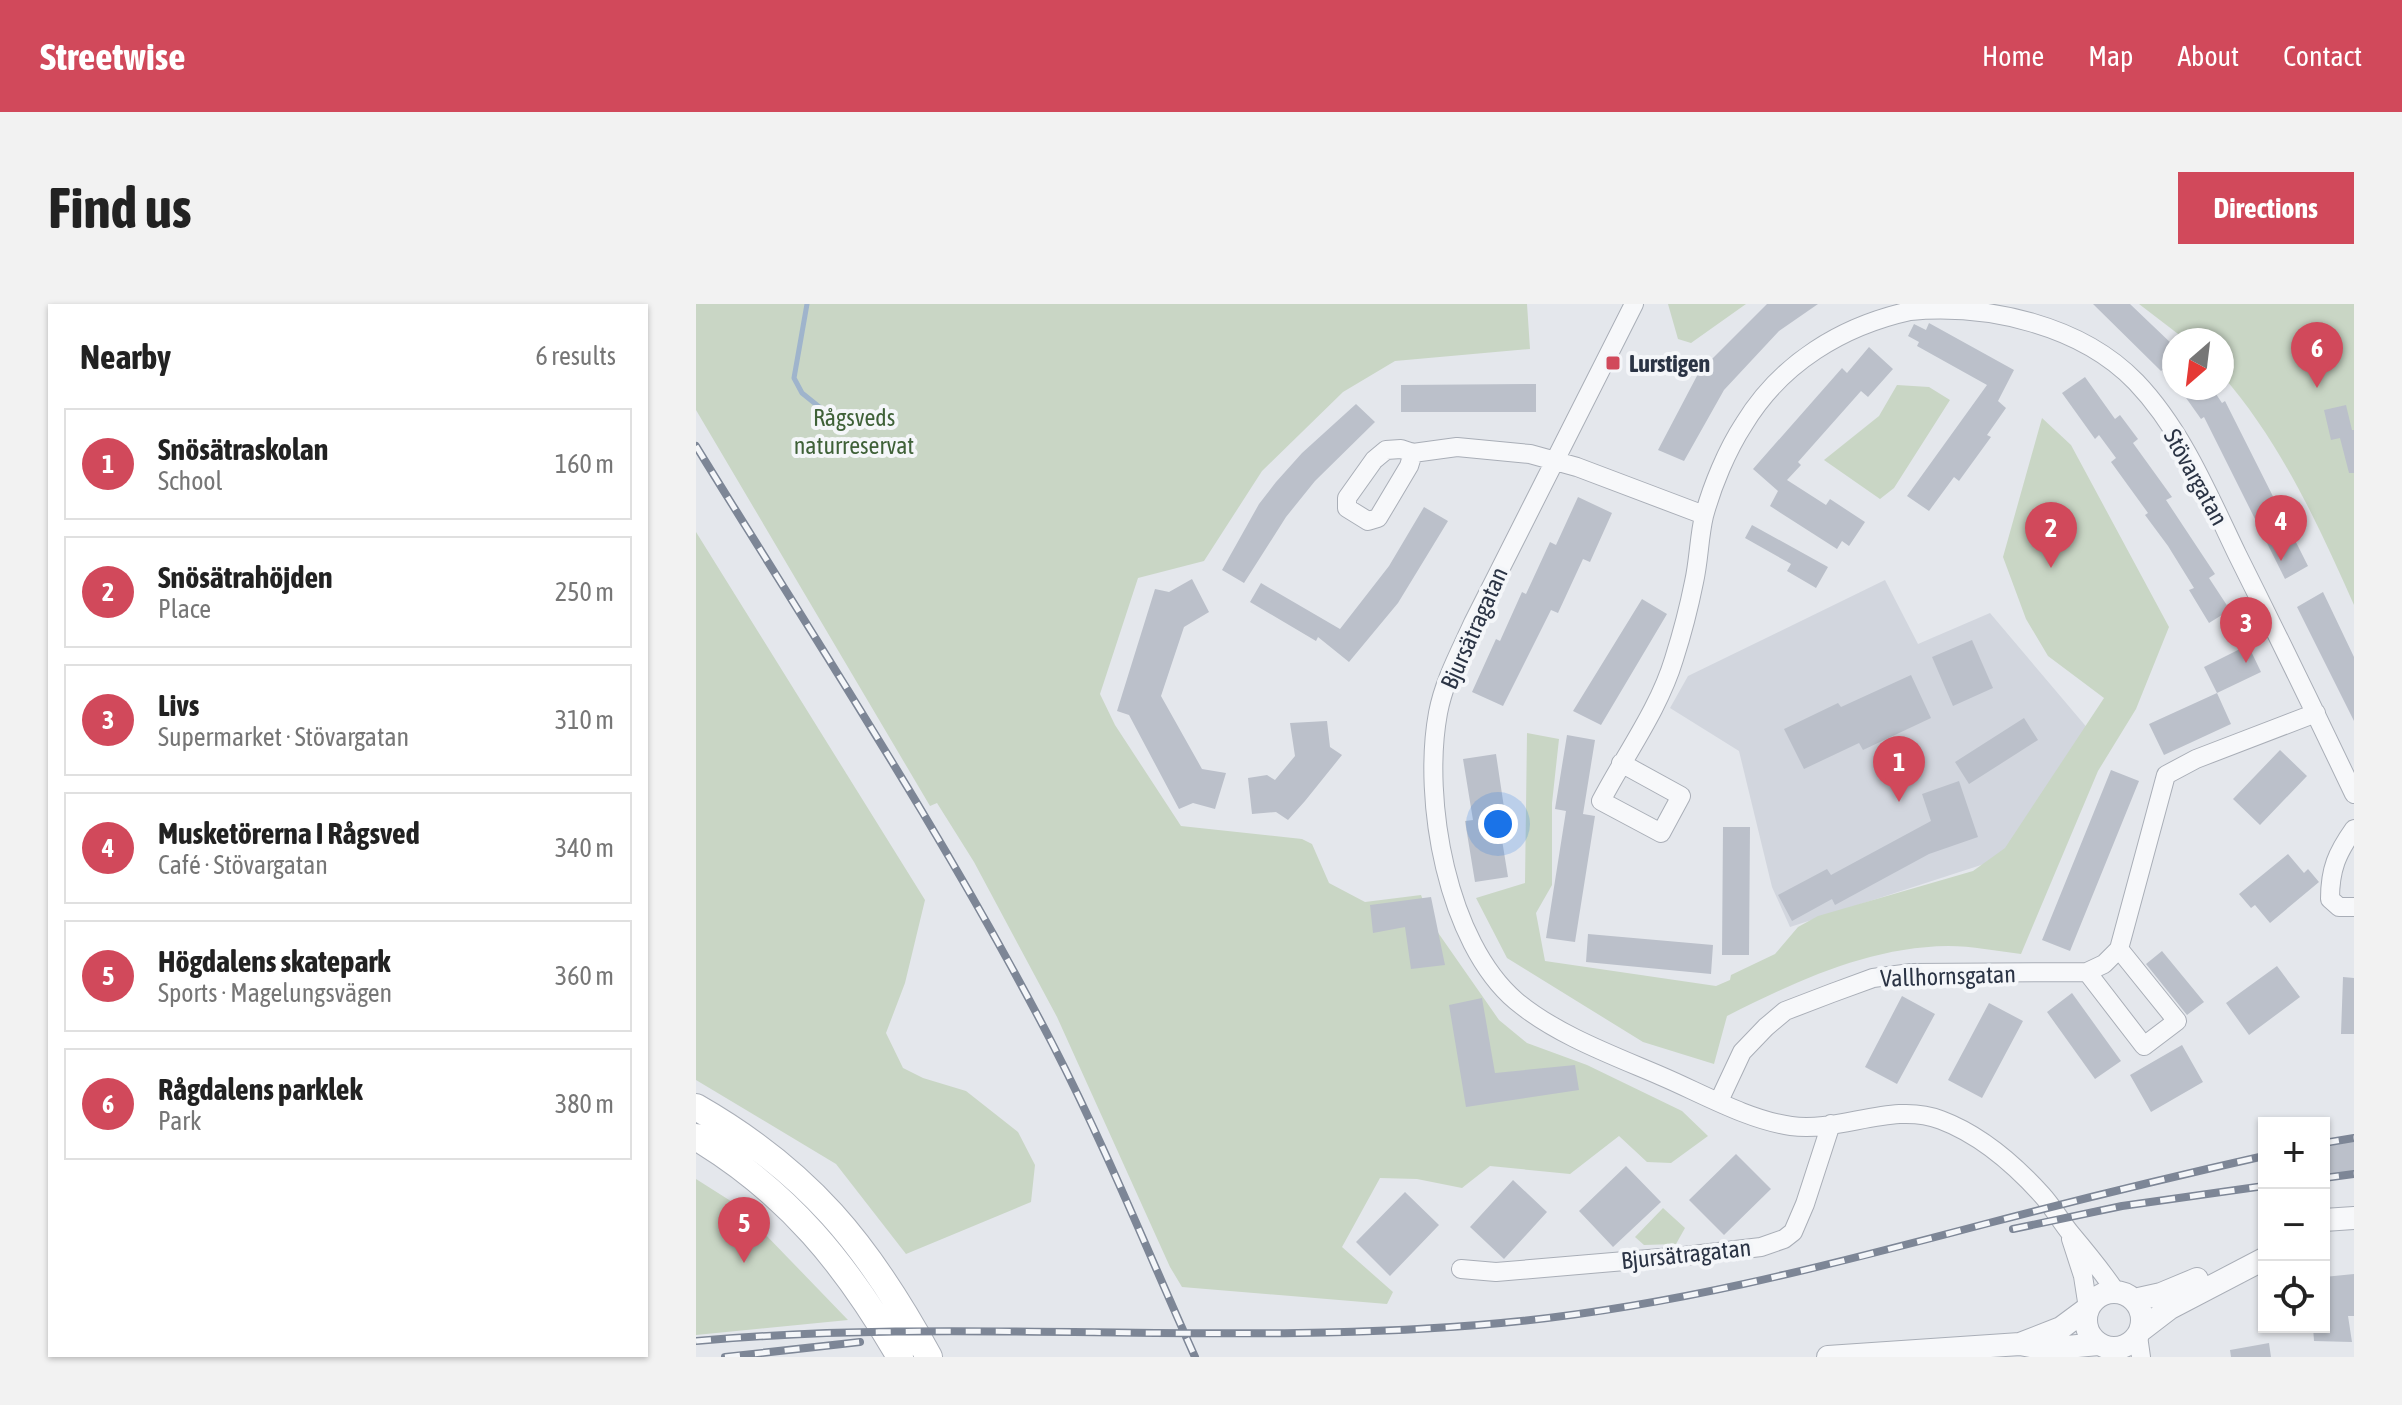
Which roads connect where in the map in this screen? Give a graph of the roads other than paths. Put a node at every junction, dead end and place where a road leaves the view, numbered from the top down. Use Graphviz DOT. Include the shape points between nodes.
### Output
graph roads {
  1 [pos="1634,304"];
  2 [pos="1413,453"];
  3 [pos="1555,461"];
  4 [pos="1704,515"];
  5 [pos="2316,713"];
  6 [pos="1621,763"];
  7 [pos="2354,794"];
  8 [pos="2354,829"];
  9 [pos="2354,907"];
  10 [pos="2119,949"];
  11 [pos="2087,972"];
  12 [pos="1719,1101"];
  13 [pos="696,1107"];
  14 [pos="1831,1124"];
  15 [pos="696,1137"];
  16 [pos="2351,1218"];
  17 [pos="2330,1220"];
  18 [pos="2330,1230"];
  19 [pos="2069,1232"];
  20 [pos="2258,1248"];
  21 [pos="2260,1261"];
  22 [pos="1461,1269"];
  23 [pos="2125,1296"];
  24 [pos="2088,1308"];
  25 [pos="2140,1341"];
  26 [pos="2020,1344"];
  27 [pos="2106,1349"];
  28 [pos="900,1357"];
  29 [pos="929,1357"];
  30 [pos="1828,1357"];
  1 -- 3 [label="street, Bjursätragatan"];
  2 -- 3 [label="street" via="1457,447"];
  3 -- 4 [label="street"];
  3 -- 12 [label="street, Bjursätragatan" via="1450,672 1439,710 1435,806 1454,904 1486,966 1518,1002 1554,1027"];
  4 -- 5 [label="street, Stövargatan" via="1744,424 1797,363 1827,341 1860,325 1927,307 1979,307 2032,319 2095,349 2136,382 2172,429"];
  4 -- 6 [label="street, Stövargatan" via="1674,661"];
  5 -- 7 [label="street, Stövargatan"];
  5 -- 10 [label="street" via="2166,775"];
  8 -- 9 [label="street" via="2331,870 2330,886 2330,899 2339,907"];
  10 -- 11 [label="street"];
  10 -- 11 [label="street" via="2177,1021 2144,1046"];
  11 -- 12 [label="street, Vallhornsgatan" via="1873,978 1785,1011 1742,1052"];
  12 -- 14 [label="street, Bjursätragatan" via="1791,1126"];
  13 -- 29 [label="main road" via="763,1151 831,1212 889,1287"];
  14 -- 19 [label="street, Bjursätragatan" via="1907,1115 1943,1120 2009,1161"];
  14 -- 22 [label="street, Bjursätragatan" via="1805,1204 1793,1232 1784,1239 1761,1247 1670,1257 1496,1272"];
  15 -- 28 [label="main road" via="744,1169 812,1229 852,1280"];
  16 -- 17 [label="street"];
  16 -- 18 [label="street"];
  19 -- 23 [label="street, Bjursätragatan"];
  19 -- 24 [label="street, Bjursätragatan"];
  20 -- 23 [label="street" via="2161,1294"];
  21 -- 25 [label="street" via="2170,1308"];
  23 -- 24 [label="street" via="2100,1295"];
  23 -- 25 [label="street" via="2143,1320"];
  24 -- 26 [label="street" via="2061,1328"];
  24 -- 27 [label="street" via="2086,1327"];
  25 -- 27 [label="street"];
  26 -- 27 [label="street"];
  26 -- 30 [label="street"];
}
